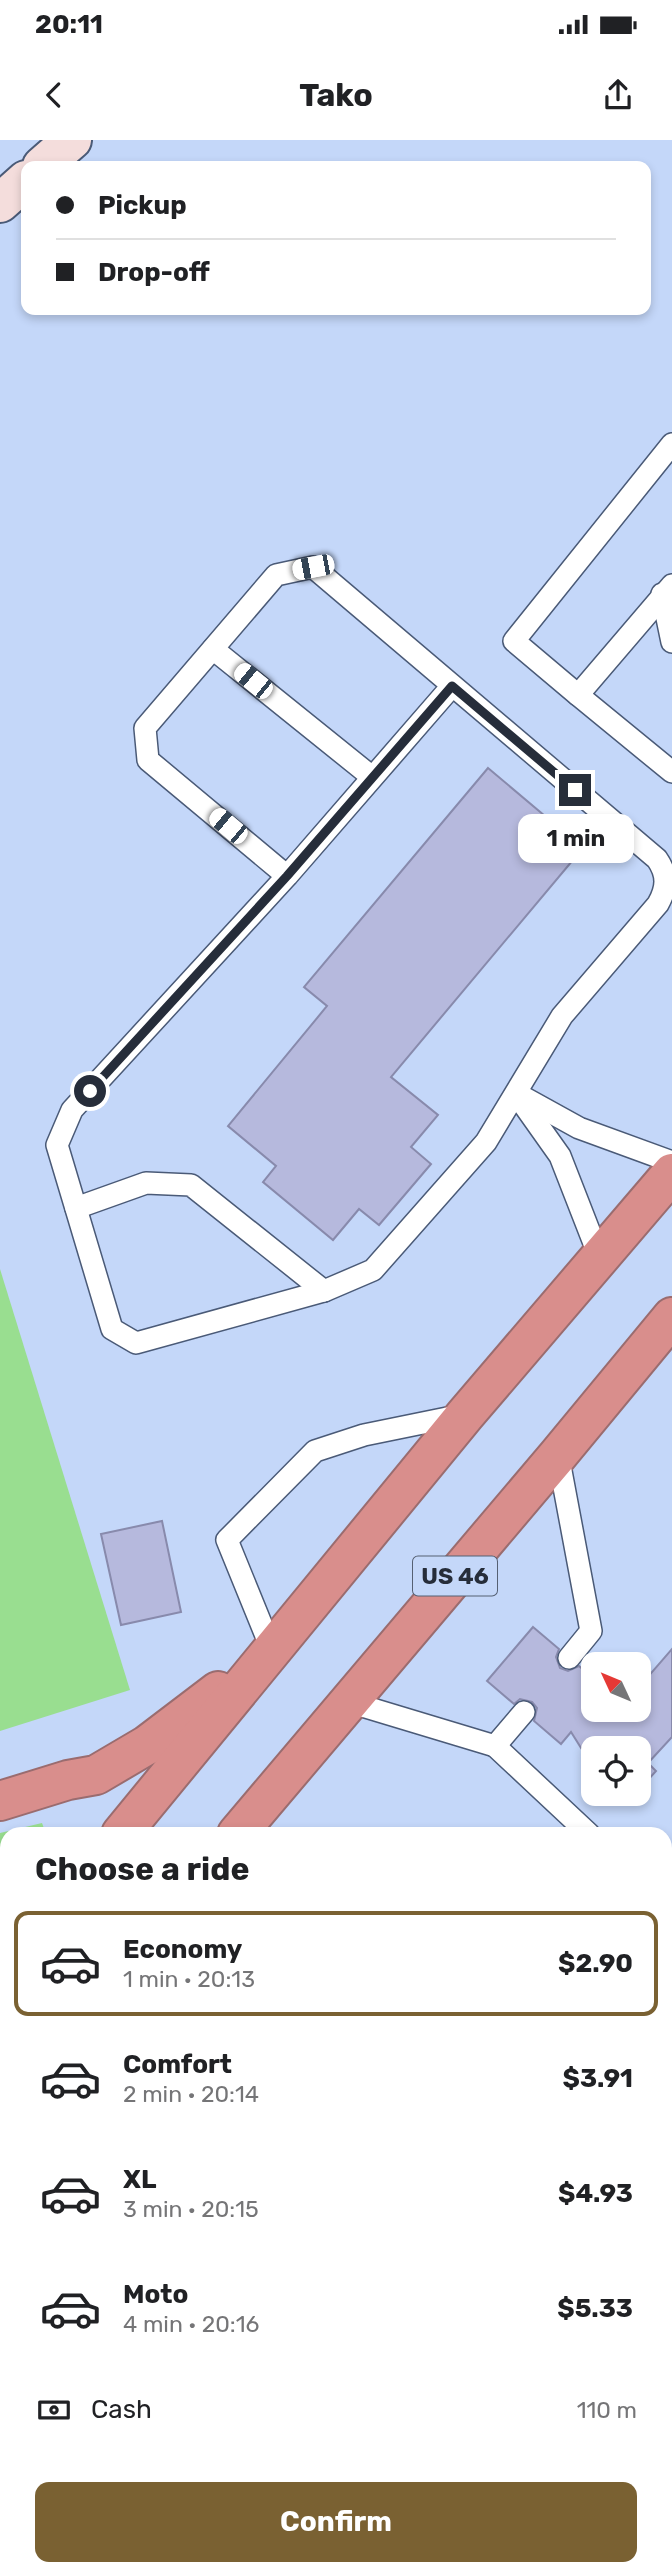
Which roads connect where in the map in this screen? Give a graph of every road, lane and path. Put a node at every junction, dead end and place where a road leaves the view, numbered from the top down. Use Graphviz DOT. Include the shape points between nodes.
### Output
graph roads {
  1 [pos="72,140"];
  2 [pos="48,161"];
  3 [pos="21,184"];
  4 [pos="0,203"];
  5 [pos="669,454"];
  6 [pos="667,589"];
  7 [pos="672,642"];
  8 [pos="213,649"];
  9 [pos="452,686"];
  10 [pos="578,695"];
  11 [pos="672,772"];
  12 [pos="372,777"];
  13 [pos="287,876"];
  14 [pos="516,1094"];
  15 [pos="672,1162"];
  16 [pos="672,1173"];
  17 [pos="76,1208"];
  18 [pos="599,1256"];
  19 [pos="324,1291"];
  20 [pos="670,1322"];
  21 [pos="465,1415"];
  22 [pos="558,1455"];
  23 [pos="271,1648"];
  24 [pos="569,1658"];
  25 [pos="349,1702"];
  26 [pos="524,1712"];
  27 [pos="495,1746"];
  28 [pos="0,1801"];
  29 [pos="127,1827"];
  30 [pos="243,1827"];
  31 [pos="582,1827"];
  1 -- 2 [label="street"];
  3 -- 4 [label="street"];
  5 -- 10 [label="lane" via="514,641"];
  6 -- 7 [label="lane"];
  6 -- 10 [label="lane"];
  8 -- 9 [label="lane" via="276,575 313,567"];
  8 -- 12 [label="lane"];
  8 -- 13 [label="lane" via="145,728 148,760"];
  9 -- 12 [label="lane"];
  9 -- 14 [label="lane" via="657,859 666,882 658,904 562,1016"];
  10 -- 11 [label="lane"];
  12 -- 13 [label="lane"];
  13 -- 17 [label="lane" via="72,1110 57,1145"];
  14 -- 15 [label="lane" via="579,1128"];
  14 -- 18 [label="lane" via="560,1156"];
  14 -- 19 [label="lane" via="486,1142 373,1270"];
  16 -- 18 [label="highway"];
  17 -- 19 [label="lane" via="146,1183 191,1185"];
  17 -- 19 [label="lane" via="112,1329 136,1343"];
  18 -- 21 [label="highway"];
  20 -- 22 [label="highway, US 46"];
  21 -- 23 [label="highway"];
  21 -- 23 [label="lane" via="363,1435 314,1451 227,1540"];
  22 -- 24 [label="lane" via="591,1631"];
  22 -- 25 [label="highway, US 46"];
  23 -- 28 [label="highway" via="147,1745 96,1774"];
  23 -- 29 [label="highway"];
  25 -- 27 [label="lane"];
  25 -- 30 [label="highway, US 46"];
  26 -- 27 [label="lane"];
  27 -- 31 [label="lane"];
}
